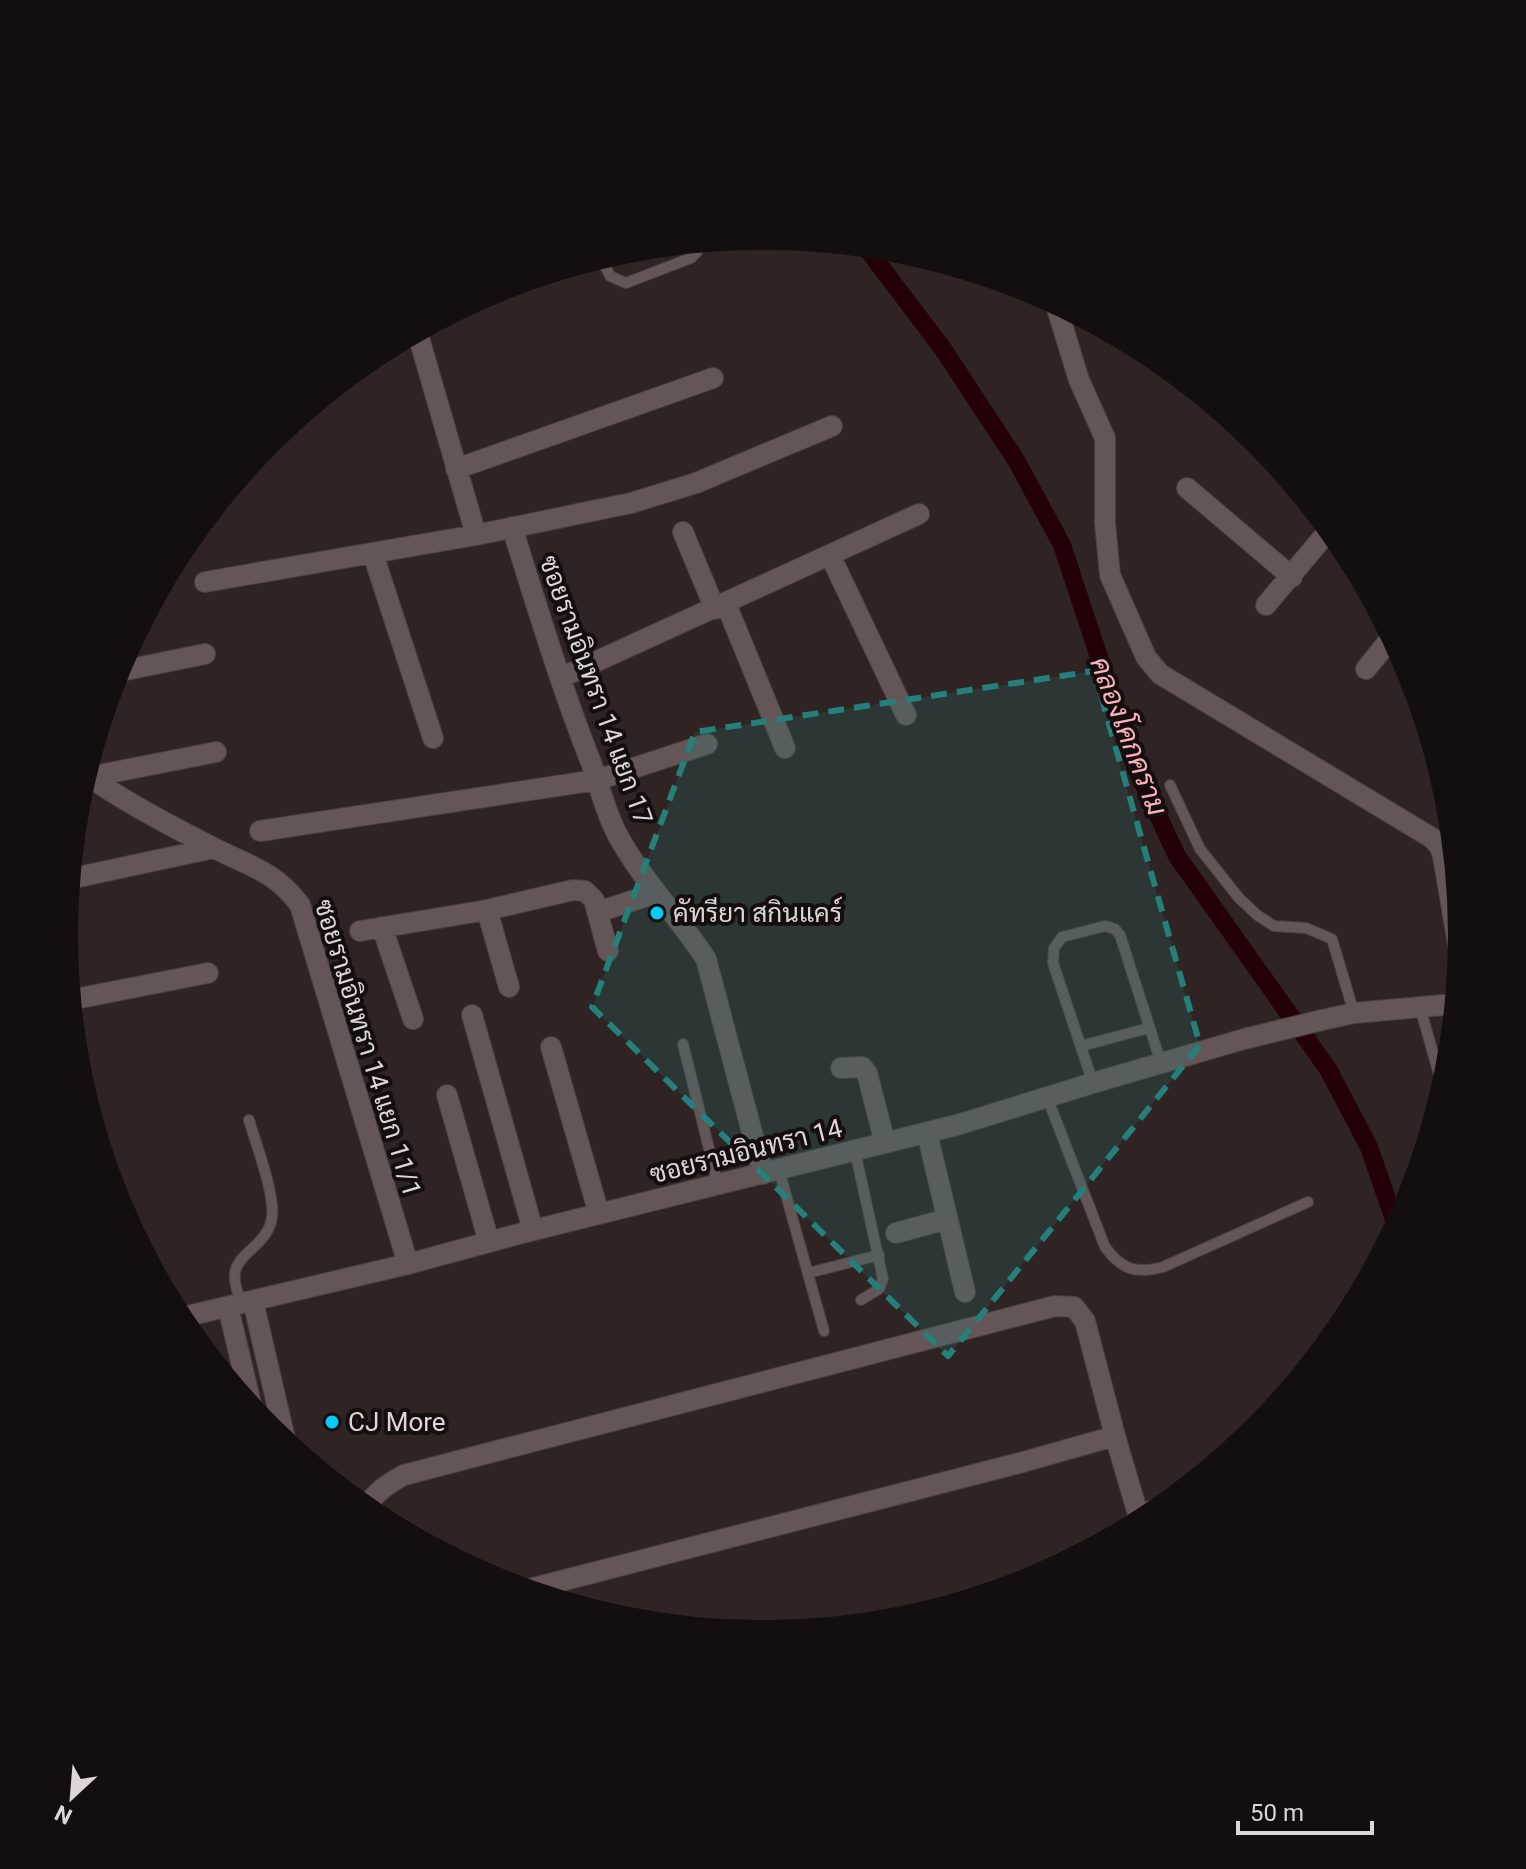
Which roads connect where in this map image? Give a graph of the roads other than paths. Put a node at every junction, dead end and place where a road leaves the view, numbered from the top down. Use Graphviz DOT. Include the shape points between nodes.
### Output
graph roads {
  1 [pos="696,253"];
  2 [pos="606,268"];
  3 [pos="1060,317"];
  4 [pos="420,342"];
  5 [pos="713,378"];
  6 [pos="832,426"];
  7 [pos="456,469"];
  8 [pos="1187,488"];
  9 [pos="919,514"];
  10 [pos="512,527"];
  11 [pos="683,532"];
  12 [pos="476,535"];
  13 [pos="1322,539"];
  14 [pos="373,554"];
  15 [pos="830,555"];
  16 [pos="1292,577"];
  17 [pos="205,582"];
  18 [pos="1266,605"];
  19 [pos="720,606"];
  20 [pos="1384,647"];
  21 [pos="205,654"];
  22 [pos="131,669"];
  23 [pos="1366,669"];
  24 [pos="560,678"];
  25 [pos="906,715"];
  26 [pos="433,738"];
  27 [pos="707,744"];
  28 [pos="785,748"];
  29 [pos="216,752"];
  30 [pos="97,774"];
  31 [pos="597,780"];
  32 [pos="95,782"];
  33 [pos="1170,785"];
  34 [pos="260,831"];
  35 [pos="214,848"];
  36 [pos="1444,860"];
  37 [pos="80,877"];
  38 [pos="656,893"];
  39 [pos="487,910"];
  40 [pos="598,912"];
  41 [pos="382,927"];
  42 [pos="360,931"];
  43 [pos="608,951"];
  44 [pos="208,973"];
  45 [pos="509,987"];
  46 [pos="81,998"];
  47 [pos="1444,1005"];
  48 [pos="1420,1007"];
  49 [pos="1354,1013"];
  50 [pos="472,1015"];
  51 [pos="413,1019"];
  52 [pos="1149,1028"];
  53 [pos="683,1044"];
  54 [pos="1081,1046"];
  55 [pos="551,1047"];
  56 [pos="1161,1063"];
  57 [pos="1436,1063"];
  58 [pos="841,1068"];
  59 [pos="1093,1083"];
  60 [pos="447,1095"];
  61 [pos="1047,1097"];
  62 [pos="249,1120"];
  63 [pos="927,1133"];
  64 [pos="885,1143"];
  65 [pos="855,1151"];
  66 [pos="771,1172"];
  67 [pos="718,1185"];
  68 [pos="1308,1202"];
  69 [pos="599,1214"];
  70 [pos="947,1219"];
  71 [pos="533,1230"];
  72 [pos="896,1233"];
  73 [pos="489,1242"];
  74 [pos="879,1255"];
  75 [pos="408,1264"];
  76 [pos="808,1273"];
  77 [pos="965,1292"];
  78 [pos="861,1300"];
  79 [pos="240,1304"];
  80 [pos="193,1315"];
  81 [pos="824,1331"];
  82 [pos="250,1388"];
  83 [pos="278,1417"];
  84 [pos="1115,1436"];
  85 [pos="373,1497"];
  86 [pos="1135,1510"];
  87 [pos="548,1584"];
  1 -- 2 [label="lane" via="626,283"];
  3 -- 36 [label="street" via="1105,438 1110,575 1146,657 1160,674 1432,838"];
  4 -- 7 [label="street"];
  5 -- 7 [label="street"];
  6 -- 10 [label="street" via="696,483 631,503"];
  7 -- 12 [label="street"];
  8 -- 16 [label="street"];
  9 -- 15 [label="street"];
  10 -- 12 [label="street"];
  10 -- 24 [label="street, ซอยรามอินทรา 14 แยก 17"];
  11 -- 19 [label="street"];
  12 -- 14 [label="street"];
  13 -- 16 [label="street"];
  14 -- 17 [label="street"];
  14 -- 26 [label="street"];
  15 -- 19 [label="street"];
  15 -- 25 [label="street"];
  16 -- 18 [label="street"];
  19 -- 24 [label="street"];
  19 -- 28 [label="street"];
  20 -- 23 [label="street"];
  21 -- 22 [label="street"];
  24 -- 31 [label="street, ซอยรามอินทรา 14 แยก 17"];
  27 -- 31 [label="street"];
  29 -- 30 [label="street"];
  31 -- 34 [label="street"];
  31 -- 38 [label="street, ซอยรามอินทรา 14 แยก 17" via="616,832"];
  32 -- 35 [label="street, ซอยรามอินทรา 14 แยก 11/1"];
  33 -- 49 [label="lane" via="1200,849 1239,898 1274,926 1306,928 1332,939"];
  35 -- 37 [label="street"];
  35 -- 75 [label="street, ซอยรามอินทรา 14 แยก 11/1" via="264,871 300,905"];
  38 -- 40 [label="street"];
  38 -- 66 [label="street, ซอยรามอินทรา 14 แยก 17" via="706,959"];
  39 -- 40 [label="street" via="573,890 585,891"];
  39 -- 41 [label="street"];
  39 -- 45 [label="street"];
  40 -- 43 [label="street"];
  41 -- 42 [label="street"];
  41 -- 51 [label="street"];
  44 -- 46 [label="street"];
  47 -- 48 [label="street, ซอยรามอินทรา 14"];
  48 -- 49 [label="street, ซอยรามอินทรา 14"];
  48 -- 57 [label="lane"];
  49 -- 56 [label="street, ซอยรามอินทรา 14"];
  50 -- 71 [label="street"];
  52 -- 54 [label="lane"];
  52 -- 54 [label="lane" via="1115,929 1105,926 1062,937 1053,963"];
  52 -- 56 [label="lane"];
  53 -- 67 [label="lane"];
  54 -- 59 [label="lane"];
  55 -- 69 [label="street"];
  56 -- 59 [label="street, ซอยรามอินทรา 14"];
  58 -- 64 [label="street" via="862,1067 867,1073"];
  59 -- 61 [label="street, ซอยรามอินทรา 14"];
  60 -- 73 [label="street"];
  61 -- 63 [label="street, ซอยรามอินทรา 14"];
  61 -- 68 [label="lane" via="1105,1247 1132,1269 1163,1267"];
  62 -- 79 [label="lane" via="272,1201 272,1219 235,1270"];
  63 -- 64 [label="street, ซอยรามอินทรา 14"];
  63 -- 70 [label="street"];
  64 -- 65 [label="street, ซอยรามอินทรา 14"];
  65 -- 66 [label="street, ซอยรามอินทรา 14"];
  65 -- 74 [label="lane"];
  66 -- 67 [label="street, ซอยรามอินทรา 14"];
  66 -- 76 [label="lane"];
  67 -- 69 [label="street, ซอยรามอินทรา 14"];
  69 -- 71 [label="street, ซอยรามอินทรา 14"];
  70 -- 72 [label="street"];
  70 -- 77 [label="street"];
  71 -- 73 [label="street, ซอยรามอินทรา 14"];
  73 -- 75 [label="street, ซอยรามอินทรา 14"];
  74 -- 76 [label="lane"];
  74 -- 78 [label="lane" via="881,1284"];
  75 -- 79 [label="street, ซอยรามอินทรา 14"];
  76 -- 81 [label="lane"];
  79 -- 80 [label="street, ซอยรามอินทรา 14"];
  79 -- 82 [label="street"];
  79 -- 83 [label="street"];
  84 -- 85 [label="street" via="1085,1321 1074,1307 1055,1306 404,1475"];
  84 -- 86 [label="street"];
  84 -- 87 [label="street"];
}
